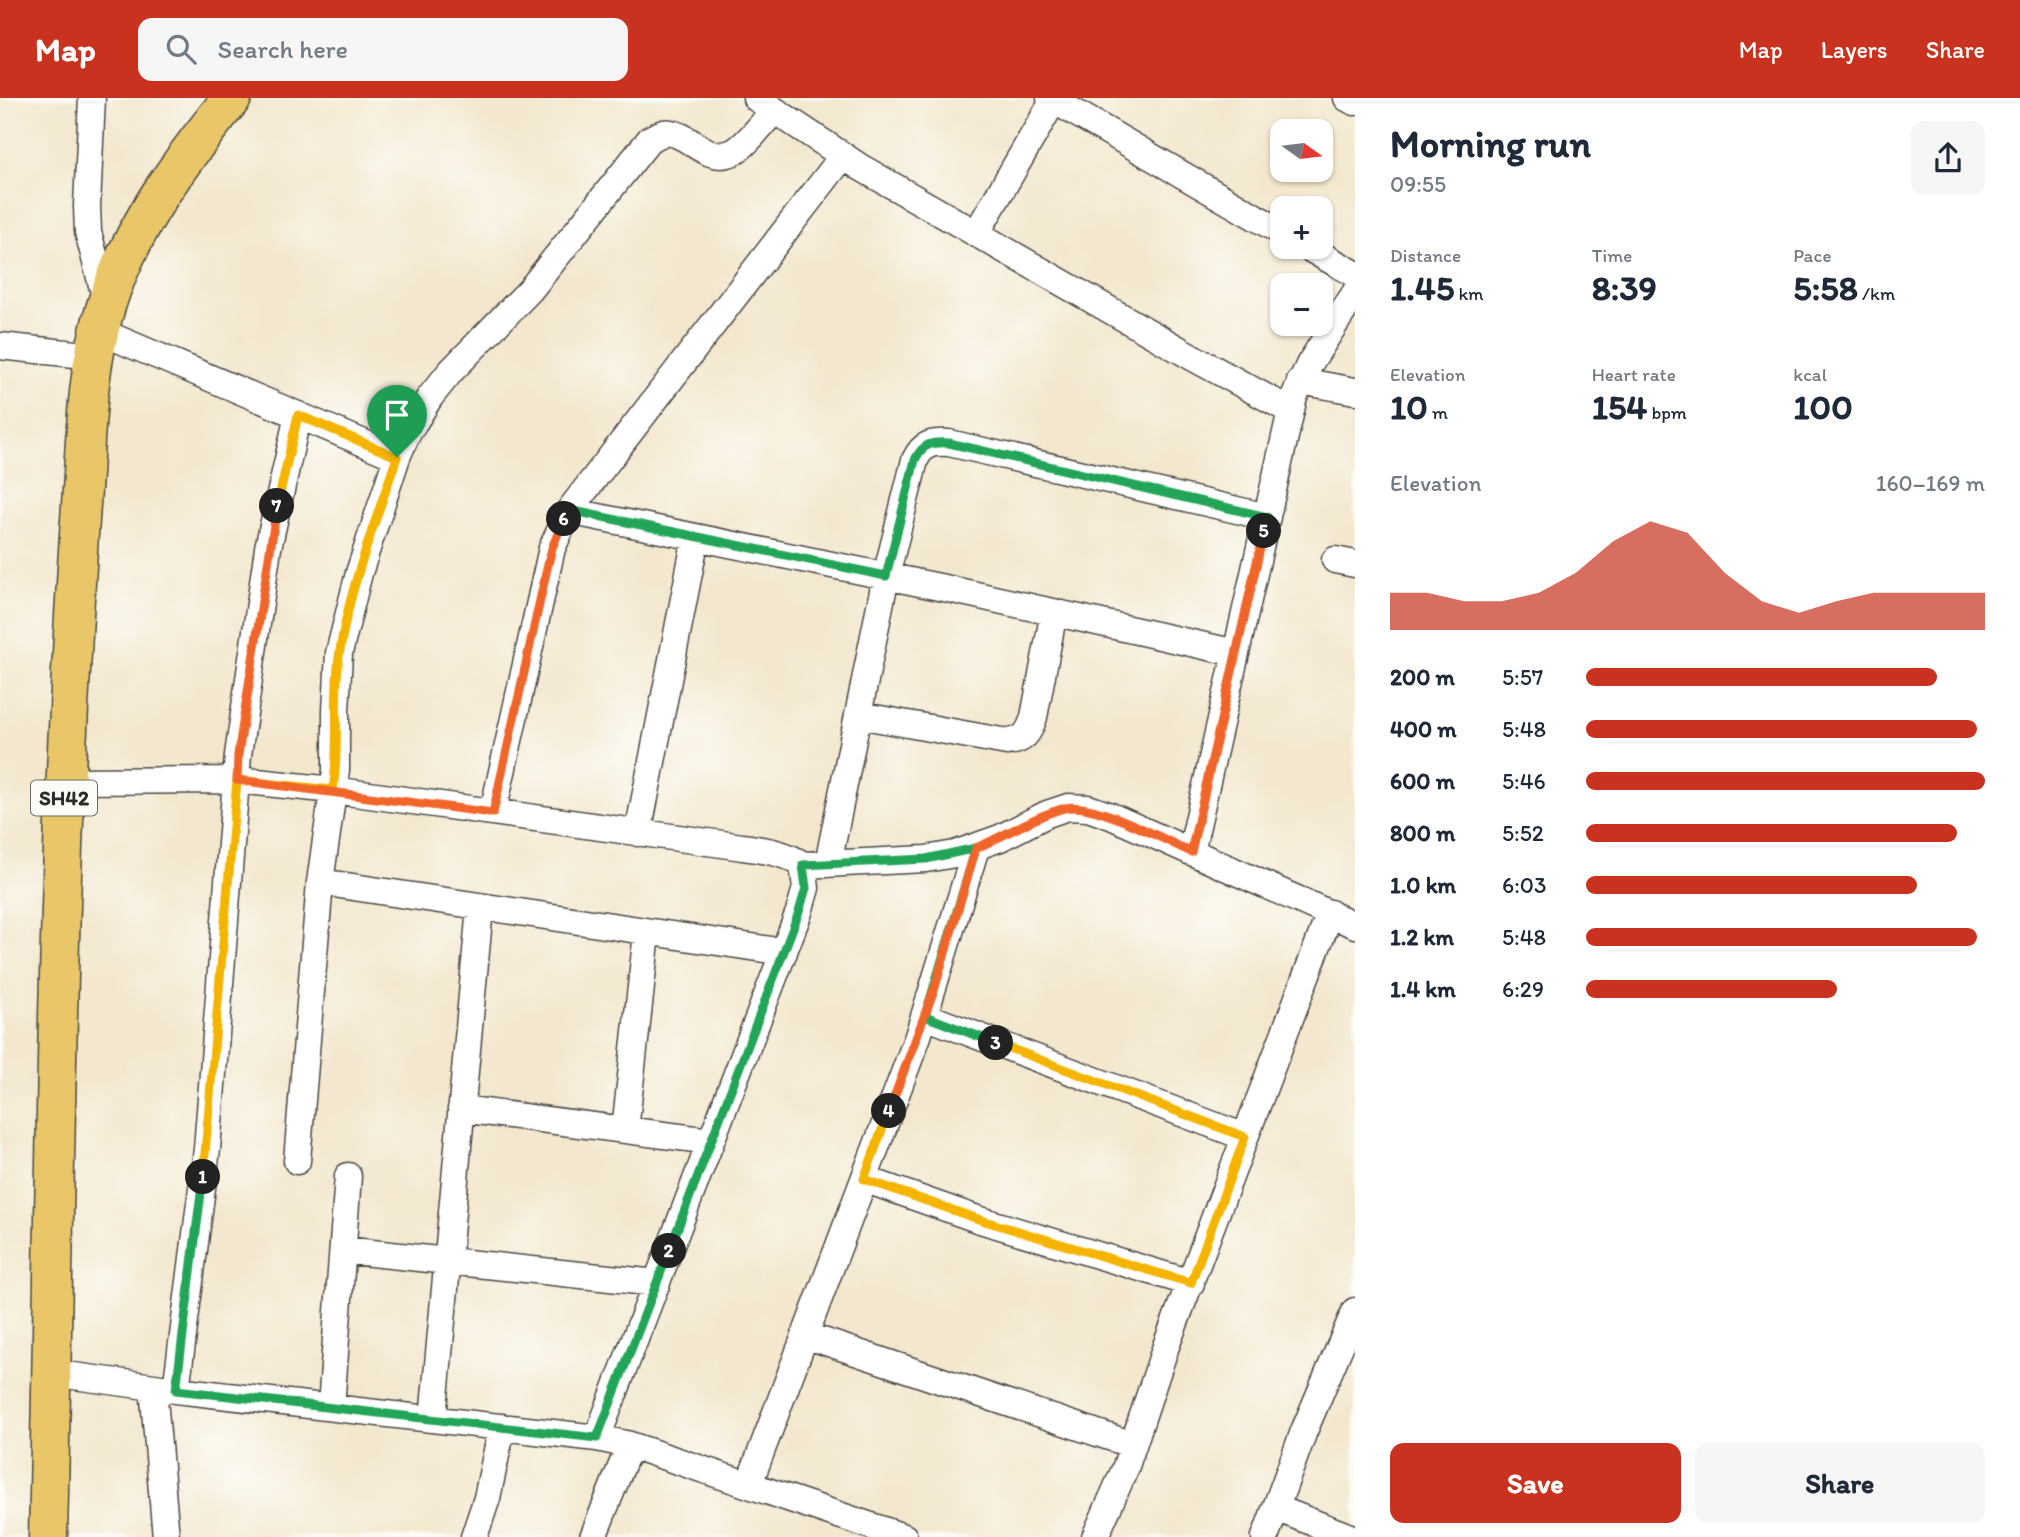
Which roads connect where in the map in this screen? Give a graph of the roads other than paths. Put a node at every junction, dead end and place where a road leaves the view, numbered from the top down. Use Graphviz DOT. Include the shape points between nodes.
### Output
graph roads {
  1 [pos="92,98"];
  2 [pos="232,98"];
  3 [pos="1347,98"];
  4 [pos="1053,99"];
  5 [pos="1355,102"];
  6 [pos="765,104"];
  7 [pos="844,156"];
  8 [pos="1270,225"];
  9 [pos="976,234"];
  10 [pos="1328,259"];
  11 [pos="1355,274"];
  12 [pos="1355,293"];
  13 [pos="100,330"];
  14 [pos="0,346"];
  15 [pos="1300,381"];
  16 [pos="1355,391"];
  17 [pos="1291,411"];
  18 [pos="298,415"];
  19 [pos="397,457"];
  20 [pos="569,510"];
  21 [pos="1267,517"];
  22 [pos="696,537"];
  23 [pos="886,576"];
  24 [pos="1054,612"];
  25 [pos="1236,653"];
  26 [pos="858,715"];
  27 [pos="237,780"];
  28 [pos="65,781"];
  29 [pos="333,790"];
  30 [pos="493,813"];
  31 [pos="638,833"];
  32 [pos="976,848"];
  33 [pos="1191,852"];
  34 [pos="816,864"];
  35 [pos="320,882"];
  36 [pos="480,908"];
  37 [pos="1330,913"];
  38 [pos="1355,925"];
  39 [pos="648,933"];
  40 [pos="783,952"];
  41 [pos="925,1016"];
  42 [pos="461,1109"];
  43 [pos="625,1130"];
  44 [pos="1245,1137"];
  45 [pos="711,1141"];
  46 [pos="297,1161"];
  47 [pos="348,1176"];
  48 [pos="864,1179"];
  49 [pos="342,1250"];
  50 [pos="448,1262"];
  51 [pos="657,1283"];
  52 [pos="1191,1283"];
  53 [pos="1355,1311"];
  54 [pos="805,1335"];
  55 [pos="52,1373"];
  56 [pos="164,1388"];
  57 [pos="331,1407"];
  58 [pos="433,1419"];
  59 [pos="502,1427"];
  60 [pos="597,1438"];
  61 [pos="1133,1445"];
  62 [pos="630,1446"];
  63 [pos="748,1484"];
  64 [pos="1276,1508"];
  65 [pos="48,1537"];
  66 [pos="166,1537"];
  67 [pos="474,1537"];
  68 [pos="593,1537"];
  69 [pos="904,1537"];
  70 [pos="1095,1537"];
  71 [pos="1265,1537"];
  72 [pos="1350,1537"];
  1 -- 13 [label="street" via="87,206"];
  2 -- 13 [label="main road, SH42" via="147,215 120,269"];
  3 -- 5 [label="street"];
  4 -- 8 [label="street"];
  4 -- 9 [label="street"];
  6 -- 7 [label="street"];
  6 -- 19 [label="street" via="741,146 731,153 699,149 672,133 650,139 530,290 430,397"];
  7 -- 9 [label="street"];
  7 -- 20 [label="street"];
  9 -- 17 [label="street"];
  10 -- 11 [label="street"];
  12 -- 15 [label="street"];
  13 -- 14 [label="street"];
  13 -- 18 [label="street"];
  13 -- 28 [label="main road, SH42" via="86,430"];
  15 -- 16 [label="street"];
  15 -- 17 [label="street"];
  17 -- 21 [label="street"];
  18 -- 19 [label="street"];
  18 -- 27 [label="street" via="268,548"];
  19 -- 29 [label="street" via="359,573 340,653"];
  20 -- 22 [label="street"];
  20 -- 30 [label="street" via="552,548"];
  21 -- 23 [label="street" via="936,442 920,449 915,460"];
  21 -- 25 [label="street"];
  22 -- 23 [label="street"];
  22 -- 31 [label="street"];
  23 -- 24 [label="street"];
  23 -- 26 [label="street"];
  24 -- 25 [label="street"];
  24 -- 26 [label="street" via="1034,717 1025,737 1018,741"];
  25 -- 33 [label="street"];
  26 -- 34 [label="street"];
  27 -- 28 [label="street"];
  27 -- 29 [label="street"];
  27 -- 56 [label="street" via="207,1149"];
  28 -- 55 [label="main road, SH42"];
  29 -- 30 [label="street"];
  29 -- 35 [label="street"];
  30 -- 31 [label="street"];
  31 -- 34 [label="street" via="783,854"];
  32 -- 33 [label="street" via="1068,807 1111,816"];
  32 -- 34 [label="street" via="926,859"];
  32 -- 41 [label="street"];
  33 -- 37 [label="street"];
  34 -- 40 [label="street"];
  35 -- 36 [label="street"];
  35 -- 46 [label="street"];
  36 -- 39 [label="street"];
  36 -- 42 [label="street"];
  37 -- 38 [label="street"];
  37 -- 44 [label="street"];
  39 -- 40 [label="street"];
  39 -- 43 [label="street"];
  40 -- 45 [label="street"];
  41 -- 44 [label="street"];
  41 -- 48 [label="street"];
  42 -- 43 [label="street"];
  42 -- 50 [label="street"];
  43 -- 45 [label="street"];
  44 -- 52 [label="street"];
  45 -- 51 [label="street"];
  47 -- 49 [label="street"];
  48 -- 52 [label="street" via="978,1219"];
  48 -- 54 [label="street"];
  49 -- 50 [label="street"];
  49 -- 57 [label="street"];
  50 -- 51 [label="street"];
  50 -- 58 [label="street"];
  51 -- 60 [label="street"];
  52 -- 61 [label="street"];
  53 -- 64 [label="street"];
  54 -- 61 [label="street"];
  54 -- 63 [label="street"];
  55 -- 56 [label="street"];
  55 -- 65 [label="main road, SH42"];
  56 -- 57 [label="street"];
  56 -- 66 [label="street"];
  57 -- 58 [label="street"];
  58 -- 59 [label="street"];
  59 -- 60 [label="street"];
  59 -- 67 [label="street"];
  60 -- 62 [label="street"];
  61 -- 70 [label="street"];
  62 -- 63 [label="street"];
  62 -- 68 [label="street"];
  63 -- 69 [label="street"];
  64 -- 71 [label="street"];
  64 -- 72 [label="street"];
}
